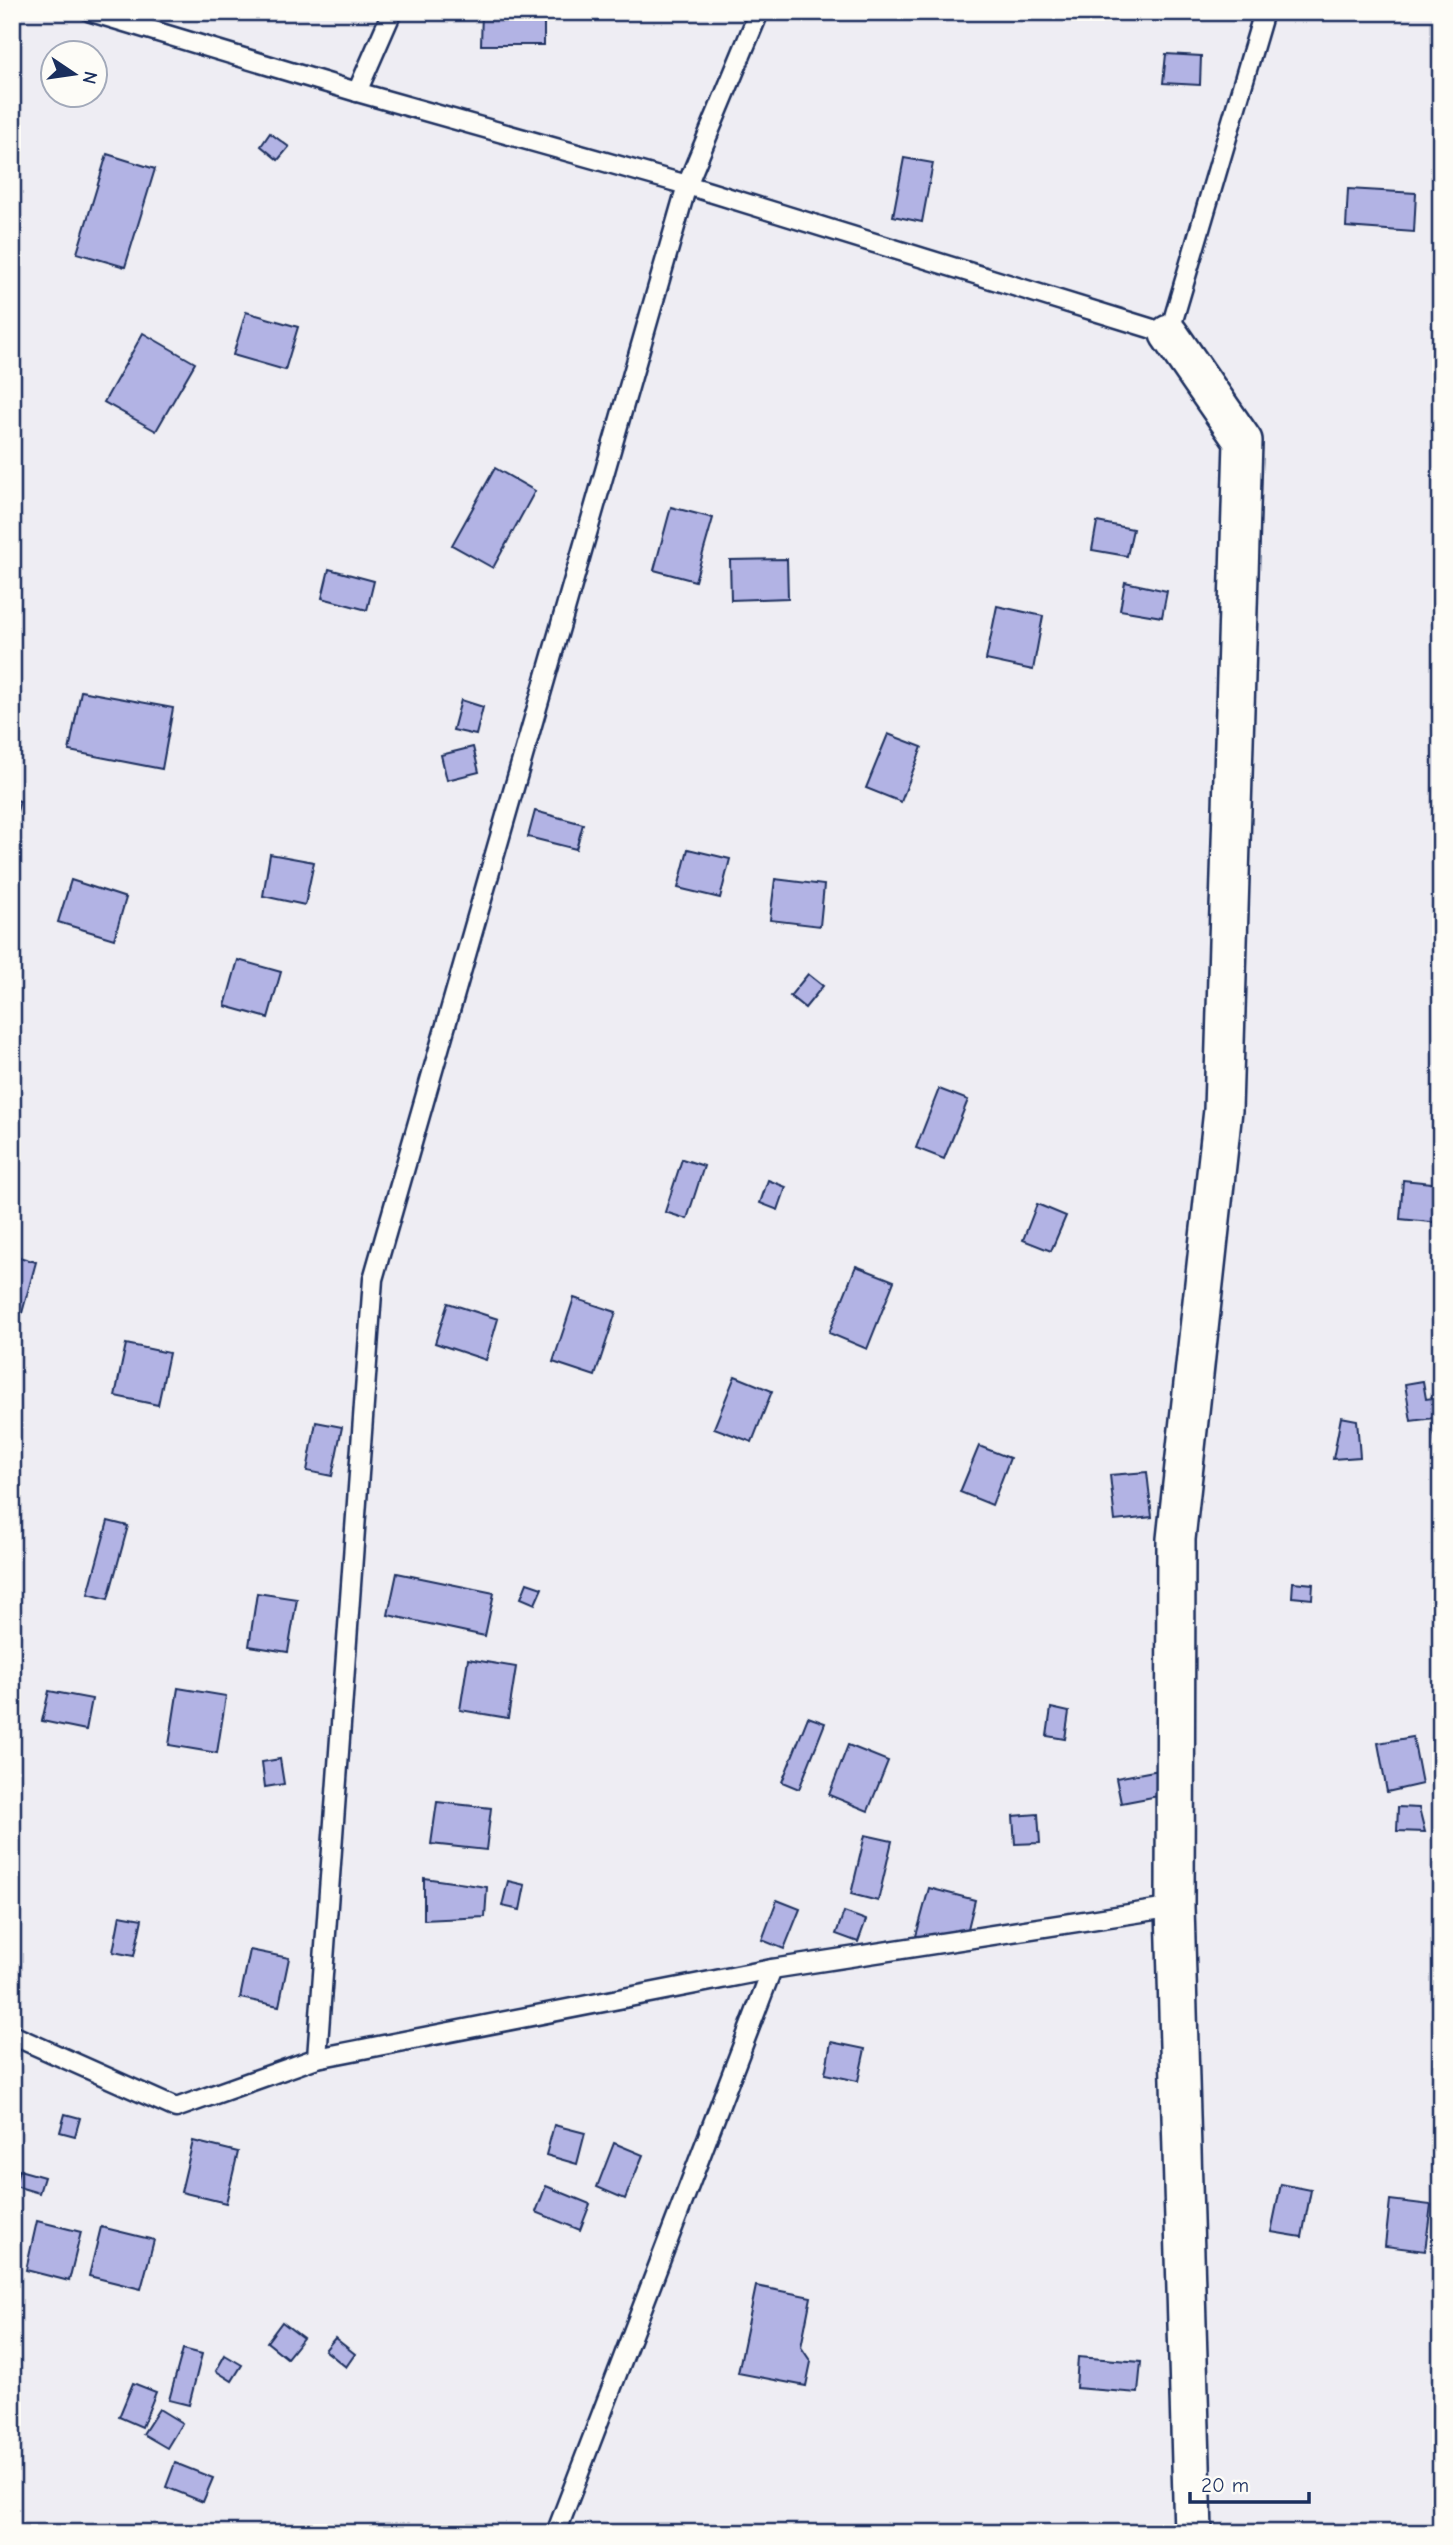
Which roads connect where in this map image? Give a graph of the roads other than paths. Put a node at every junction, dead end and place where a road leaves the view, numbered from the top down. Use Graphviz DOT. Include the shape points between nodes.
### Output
graph roads {
  1 [pos="91,12"];
  2 [pos="393,12"];
  3 [pos="759,12"];
  4 [pos="1264,12"];
  5 [pos="357,92"];
  6 [pos="687,185"];
  7 [pos="1169,334"];
  8 [pos="1175,1907"];
  9 [pos="772,1969"];
  10 [pos="12,2035"];
  11 [pos="317,2057"];
  12 [pos="556,2533"];
  13 [pos="1193,2533"];
  1 -- 5 [label="lane"];
  2 -- 5 [label="lane"];
  3 -- 6 [label="lane"];
  4 -- 7 [label="lane"];
  5 -- 6 [label="lane"];
  6 -- 7 [label="lane"];
  6 -- 11 [label="lane" via="373,1279"];
  7 -- 8 [label="street" via="1243,441 1223,1110 1177,1539"];
  8 -- 9 [label="lane"];
  8 -- 13 [label="street"];
  9 -- 11 [label="lane"];
  9 -- 12 [label="lane"];
  10 -- 11 [label="lane" via="176,2108"];
}
